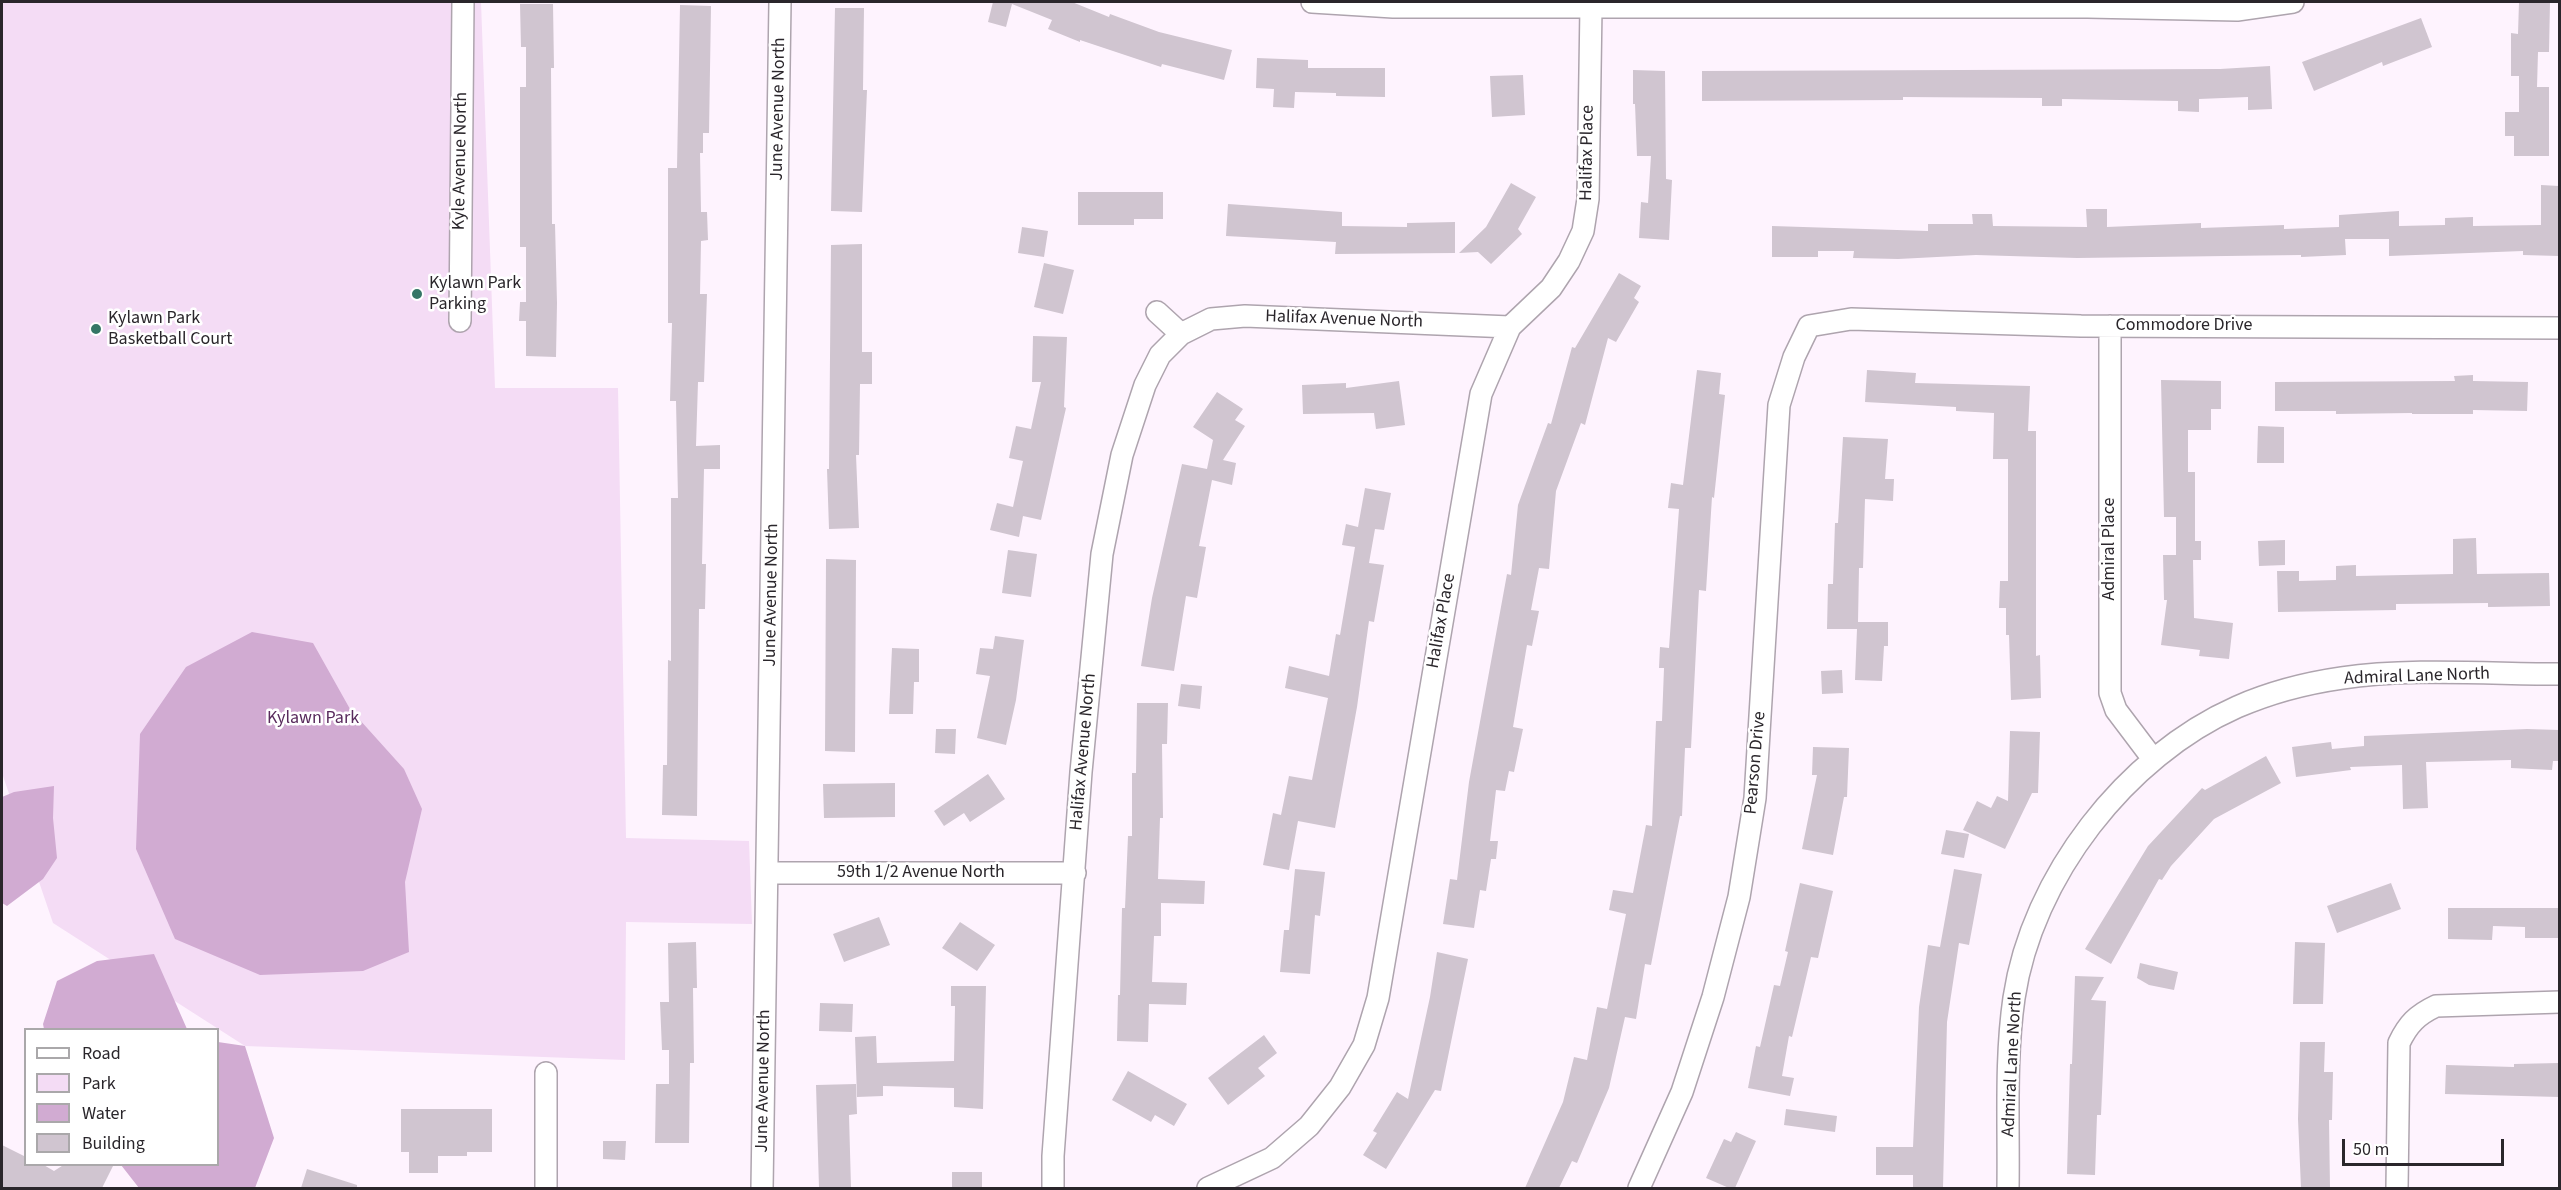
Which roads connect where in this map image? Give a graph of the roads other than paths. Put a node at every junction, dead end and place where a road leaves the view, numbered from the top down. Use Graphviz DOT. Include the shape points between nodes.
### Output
graph roads {
  1 [pos="463,2"];
  2 [pos="780,2"];
  3 [pos="1312,2"];
  4 [pos="2293,2"];
  5 [pos="2178,5"];
  6 [pos="1590,7"];
  7 [pos="1157,312"];
  8 [pos="460,321"];
  9 [pos="1809,326"];
  10 [pos="2110,326"];
  11 [pos="1510,327"];
  12 [pos="2559,328"];
  13 [pos="1181,334"];
  14 [pos="2559,674"];
  15 [pos="2153,759"];
  16 [pos="768,873"];
  17 [pos="1075,873"];
  18 [pos="2559,1002"];
  19 [pos="546,1073"];
  20 [pos="546,1188"];
  21 [pos="762,1188"];
  22 [pos="1053,1188"];
  23 [pos="1208,1188"];
  24 [pos="1639,1188"];
  25 [pos="2008,1188"];
  26 [pos="2397,1188"];
  1 -- 8 [label="street, Kyle Avenue North"];
  2 -- 16 [label="street, June Avenue North"];
  3 -- 6 [label="street" via="1393,7"];
  4 -- 5 [label="street" via="2237,10"];
  5 -- 6 [label="street"];
  6 -- 11 [label="street, Halifax Place" via="1588,199 1583,231 1551,288"];
  7 -- 13 [label="street"];
  9 -- 10 [label="street, Commodore Drive" via="1851,319"];
  9 -- 24 [label="street, Pearson Drive" via="1794,357 1779,405 1755,798 1739,897 1713,997 1682,1092"];
  10 -- 12 [label="street, Commodore Drive"];
  10 -- 15 [label="street, Admiral Place" via="2110,693 2116,710"];
  11 -- 13 [label="street, Halifax Avenue North" via="1245,315 1211,319"];
  11 -- 23 [label="street, Halifax Place" via="1481,394 1378,998 1364,1045 1340,1088 1309,1126 1272,1158"];
  13 -- 17 [label="street, Halifax Avenue North" via="1160,355 1145,385 1122,455 1102,554"];
  14 -- 15 [label="street, Admiral Lane North" via="2342,678 2290,689 2237,707"];
  15 -- 25 [label="street, Admiral Lane North" via="2106,806 2073,850 2045,896 2026,945 2014,998 2010,1050"];
  16 -- 17 [label="street, 59th 1/2 Avenue North"];
  16 -- 21 [label="street, June Avenue North"];
  17 -- 22 [label="street, Halifax Avenue North"];
  18 -- 26 [label="street" via="2436,1006 2419,1014 2407,1027 2399,1043"];
  19 -- 20 [label="street"];
}
